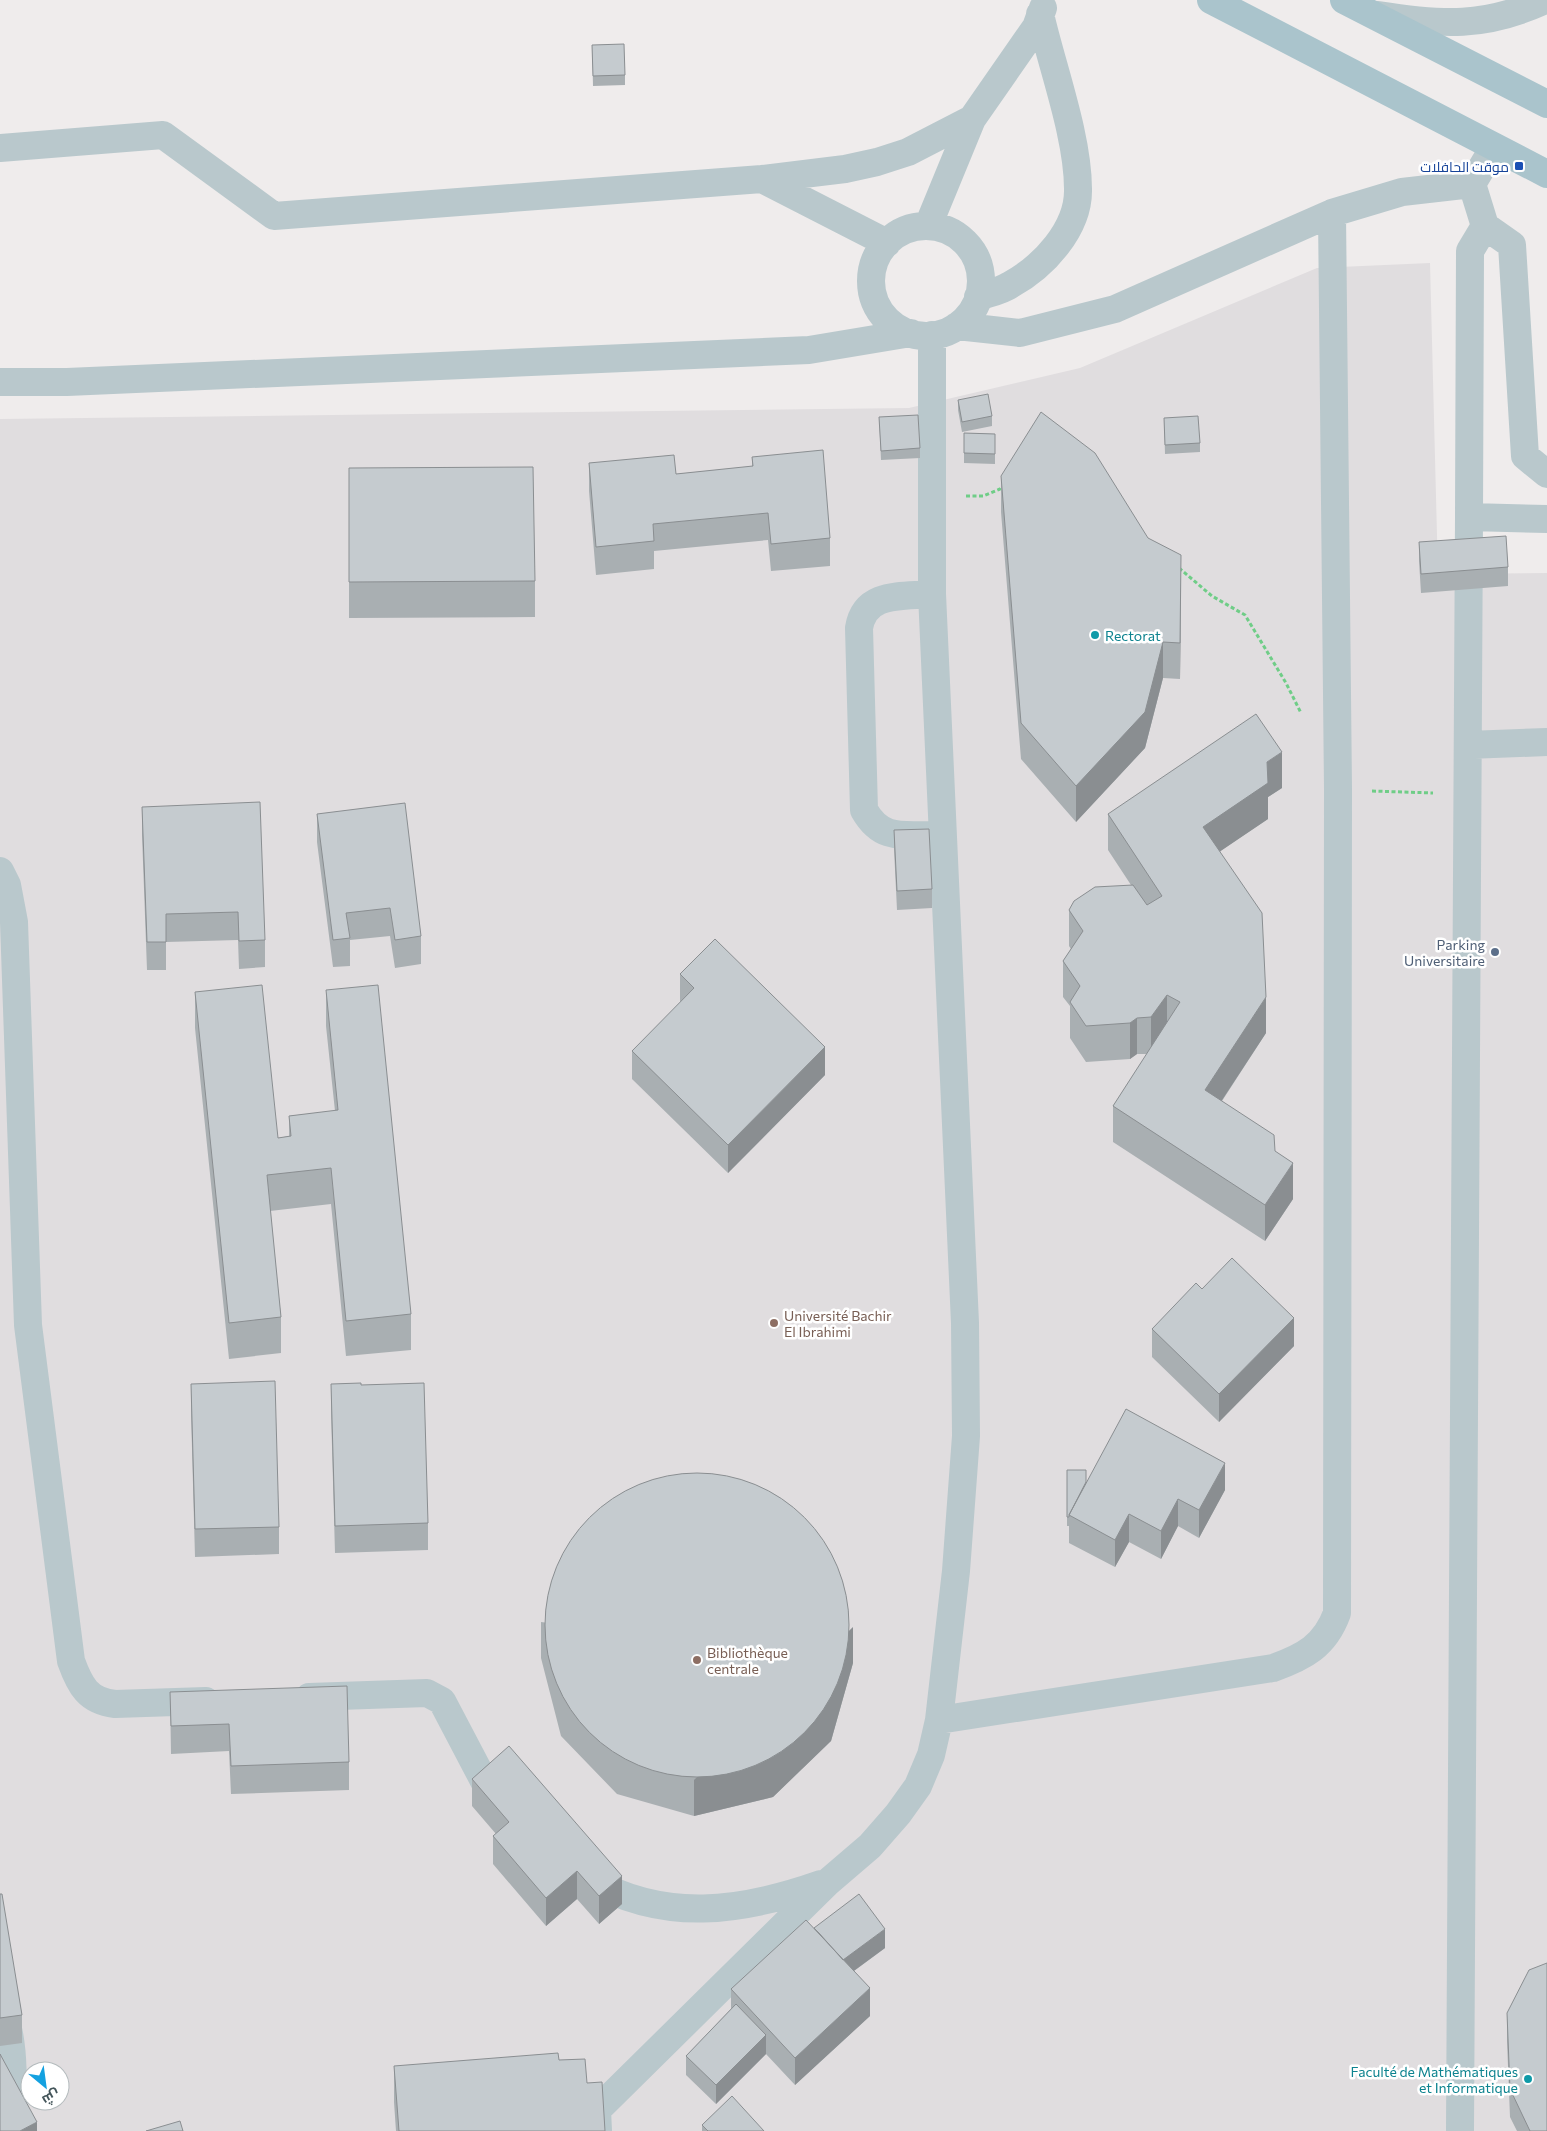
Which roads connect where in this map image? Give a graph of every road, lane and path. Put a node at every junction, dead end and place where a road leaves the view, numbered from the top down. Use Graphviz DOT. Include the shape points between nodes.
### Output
graph roads {
  1 [pos="1211,0"];
  2 [pos="1344,0"];
  3 [pos="1545,0"];
  4 [pos="1041,13"];
  5 [pos="1372,14"];
  6 [pos="1547,104"];
  7 [pos="972,119"];
  8 [pos="1494,147"];
  9 [pos="0,148"];
  10 [pos="1547,174"];
  11 [pos="762,179"];
  12 [pos="1472,184"];
  13 [pos="1332,213"];
  14 [pos="928,226"];
  15 [pos="1485,226"];
  16 [pos="887,243"];
  17 [pos="978,297"];
  18 [pos="957,326"];
  19 [pos="921,334"];
  20 [pos="0,382"];
  21 [pos="1547,474"];
  22 [pos="1004,482"];
  23 [pos="932,497"];
  24 [pos="1469,516"];
  25 [pos="1547,519"];
  26 [pos="1177,567"];
  27 [pos="932,594"];
  28 [pos="1303,716"];
  29 [pos="1547,742"];
  30 [pos="1468,745"];
  31 [pos="1338,789"];
  32 [pos="1468,795"];
  33 [pos="943,835"];
  34 [pos="0,871"];
  35 [pos="284,1698"];
  36 [pos="234,1700"];
  37 [pos="939,1720"];
  38 [pos="513,1818"];
  39 [pos="565,1865"];
  40 [pos="828,1882"];
  41 [pos="0,2003"];
  42 [pos="13,2131"];
  43 [pos="598,2131"];
  44 [pos="1460,2131"];
  1 -- 8 [label="main road"];
  2 -- 5 [label="main road"];
  3 -- 5 [label="lane" via="1500,17 1470,22 1431,23"];
  4 -- 7 [label="lane"];
  4 -- 17 [label="lane" via="1072,144 1078,190 1073,214 1064,235 1030,272 1009,286"];
  5 -- 6 [label="main road"];
  7 -- 11 [label="lane" via="908,152 877,162"];
  7 -- 14 [label="lane"];
  8 -- 10 [label="main road"];
  8 -- 12 [label="lane"];
  9 -- 11 [label="lane" via="163,135 274,216"];
  11 -- 16 [label="lane"];
  12 -- 13 [label="lane" via="1402,192"];
  12 -- 15 [label="lane"];
  13 -- 18 [label="lane" via="1115,309 1020,333"];
  13 -- 31 [label="lane"];
  14 -- 16 [label="lane" via="901,232"];
  14 -- 17 [label="lane" via="953,234 973,253 980,278"];
  15 -- 21 [label="lane" via="1512,245 1525,456"];
  15 -- 24 [label="lane" via="1470,251"];
  16 -- 19 [label="lane" via="873,267 873,295 894,326"];
  17 -- 18 [label="lane" via="970,313"];
  18 -- 19 [label="lane"];
  19 -- 20 [label="lane" via="808,350 68,382"];
  19 -- 23 [label="lane"];
  22 -- 23 [label="path" via="1000,489 983,496"];
  23 -- 27 [label="lane"];
  24 -- 25 [label="lane"];
  24 -- 30 [label="lane"];
  26 -- 28 [label="path" via="1212,596 1244,615"];
  27 -- 33 [label="lane"];
  27 -- 33 [label="lane" via="882,598 861,615 864,810 881,831 893,835"];
  29 -- 30 [label="lane"];
  30 -- 32 [label="lane"];
  31 -- 32 [label="path"];
  31 -- 37 [label="lane" via="1339,1590 1338,1613 1331,1631 1315,1648 1296,1660 1273,1668"];
  32 -- 44 [label="lane"];
  33 -- 37 [label="lane" via="965,1323 966,1436 956,1571"];
  34 -- 36 [label="lane" via="7,885 14,922 28,1325 71,1661 83,1687 100,1703"];
  35 -- 38 [label="lane" via="427,1693 442,1701 484,1781"];
  37 -- 40 [label="lane" via="931,1755 918,1786 870,1846"];
  39 -- 40 [label="lane" via="625,1898 659,1906 737,1906 776,1900"];
  40 -- 43 [label="lane" via="597,2110"];
  41 -- 42 [label="lane" via="12,2042"];
}
